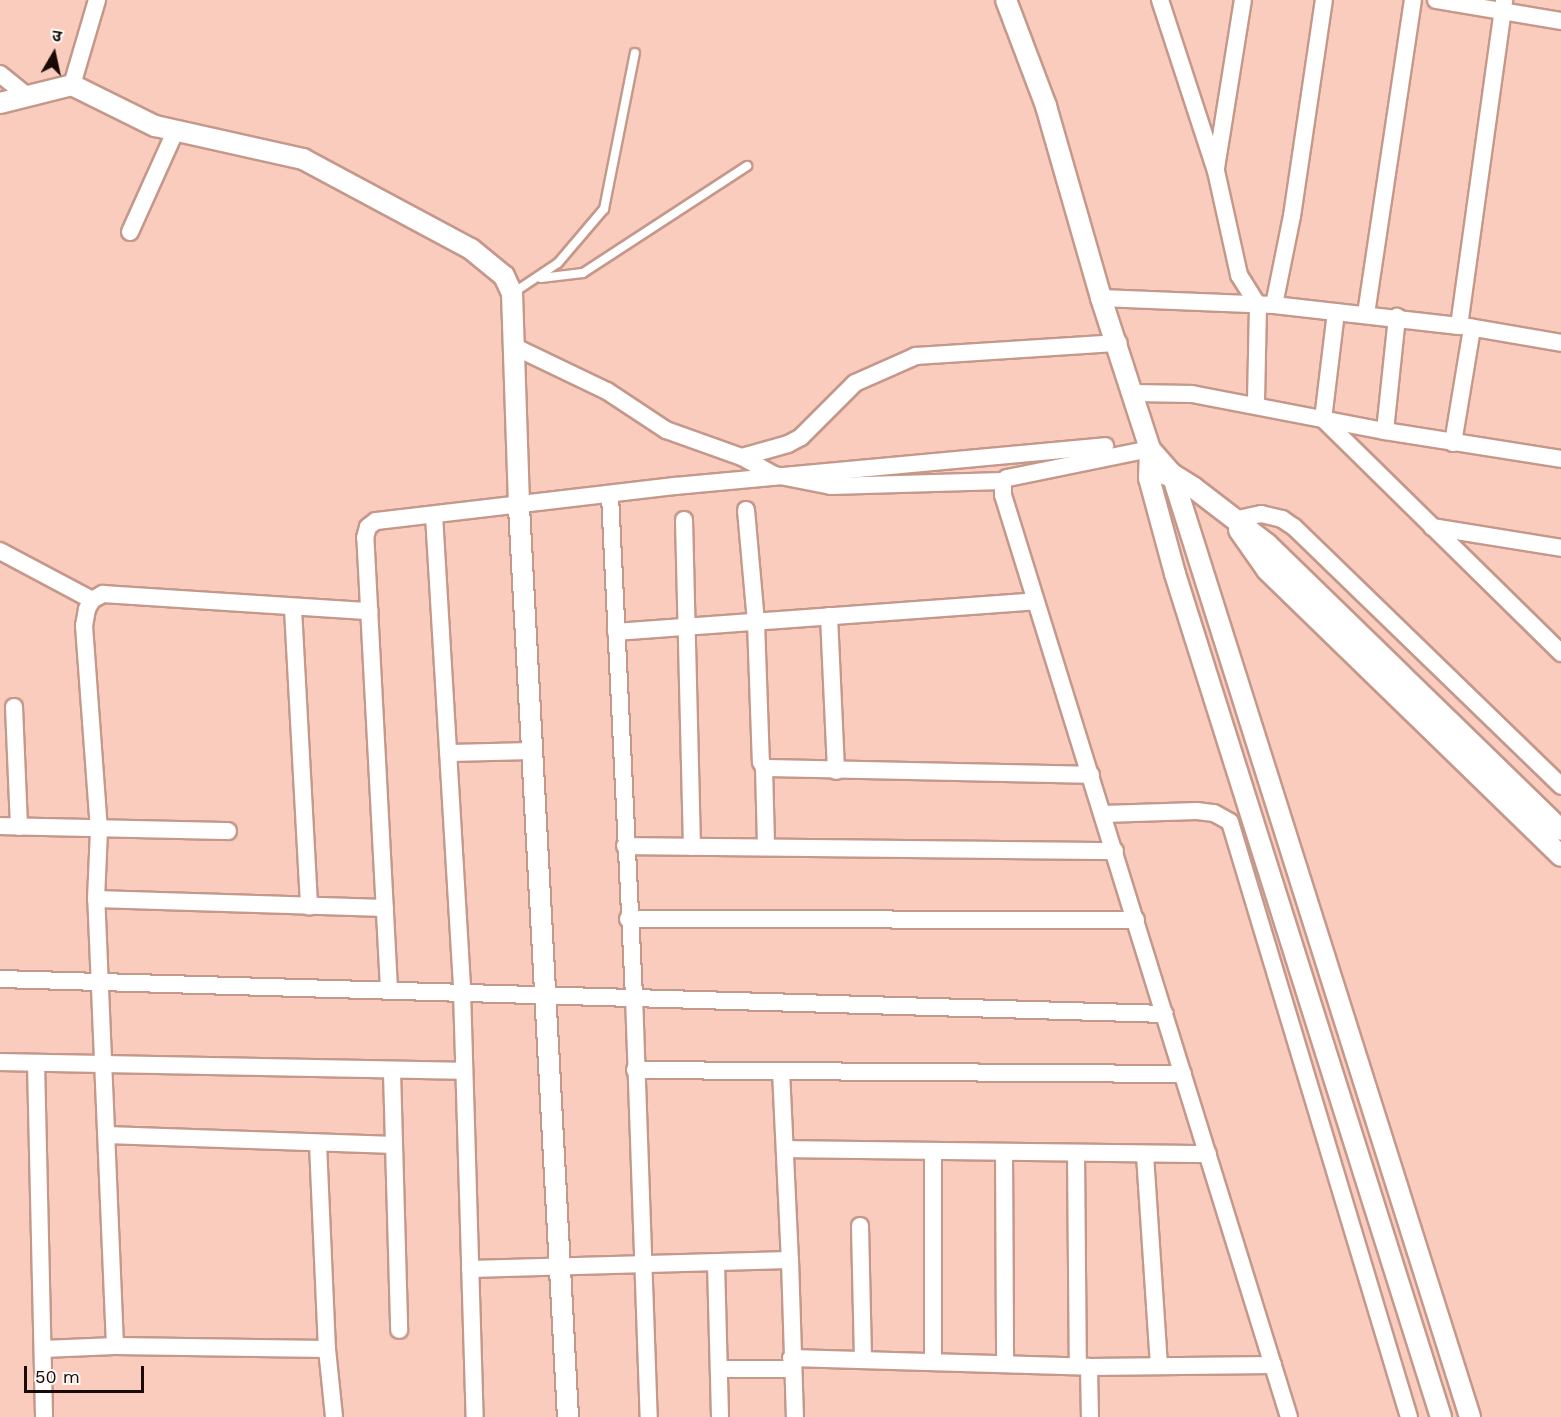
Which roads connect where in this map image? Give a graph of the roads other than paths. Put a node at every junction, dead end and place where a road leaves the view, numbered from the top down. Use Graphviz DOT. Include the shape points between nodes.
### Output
graph roads {
  1 [pos="97,0"];
  2 [pos="1006,0"];
  3 [pos="1160,0"];
  4 [pos="1243,0"];
  5 [pos="1324,0"];
  6 [pos="1413,0"];
  7 [pos="1436,0"];
  8 [pos="1503,6"];
  9 [pos="1561,21"];
  10 [pos="635,53"];
  11 [pos="0,74"];
  12 [pos="72,85"];
  13 [pos="26,95"];
  14 [pos="0,103"];
  15 [pos="175,132"];
  16 [pos="747,166"];
  17 [pos="1215,171"];
  18 [pos="130,232"];
  19 [pos="540,278"];
  20 [pos="512,293"];
  21 [pos="1101,298"];
  22 [pos="1266,305"];
  23 [pos="1336,312"];
  24 [pos="1366,314"];
  25 [pos="1397,317"];
  26 [pos="1466,327"];
  27 [pos="1119,343"];
  28 [pos="1561,343"];
  29 [pos="513,346"];
  30 [pos="1134,393"];
  31 [pos="1256,404"];
  32 [pos="1323,418"];
  33 [pos="1385,431"];
  34 [pos="1453,443"];
  35 [pos="1105,446"];
  36 [pos="1150,448"];
  37 [pos="742,458"];
  38 [pos="1561,459"];
  39 [pos="1172,474"];
  40 [pos="775,475"];
  41 [pos="1149,478"];
  42 [pos="1003,481"];
  43 [pos="610,495"];
  44 [pos="519,507"];
  45 [pos="746,510"];
  46 [pos="434,516"];
  47 [pos="684,520"];
  48 [pos="1233,520"];
  49 [pos="1432,527"];
  50 [pos="1561,548"];
  51 [pos="0,551"];
  52 [pos="92,600"];
  53 [pos="1035,601"];
  54 [pos="293,609"];
  55 [pos="369,611"];
  56 [pos="829,616"];
  57 [pos="756,622"];
  58 [pos="685,627"];
  59 [pos="616,632"];
  60 [pos="1561,653"];
  61 [pos="14,707"];
  62 [pos="534,752"];
  63 [pos="448,753"];
  64 [pos="765,768"];
  65 [pos="836,771"];
  66 [pos="1091,775"];
  67 [pos="1561,786"];
  68 [pos="1250,805"];
  69 [pos="1103,814"];
  70 [pos="1224,816"];
  71 [pos="0,825"];
  72 [pos="20,826"];
  73 [pos="99,830"];
  74 [pos="1561,830"];
  75 [pos="228,831"];
  76 [pos="625,846"];
  77 [pos="692,847"];
  78 [pos="765,847"];
  79 [pos="1115,851"];
  80 [pos="1561,856"];
  81 [pos="96,899"];
  82 [pos="309,907"];
  83 [pos="385,908"];
  84 [pos="628,920"];
  85 [pos="1136,920"];
  86 [pos="0,979"];
  87 [pos="100,982"];
  88 [pos="389,989"];
  89 [pos="462,991"];
  90 [pos="548,994"];
  91 [pos="634,996"];
  92 [pos="1164,1014"];
  93 [pos="0,1062"];
  94 [pos="36,1063"];
  95 [pos="104,1064"];
  96 [pos="635,1070"];
  97 [pos="464,1071"];
  98 [pos="781,1071"];
  99 [pos="392,1072"];
  100 [pos="1183,1074"];
  101 [pos="107,1135"];
  102 [pos="318,1144"];
  103 [pos="394,1145"];
  104 [pos="784,1149"];
  105 [pos="933,1151"];
  106 [pos="1004,1152"];
  107 [pos="1076,1153"];
  108 [pos="1208,1154"];
  109 [pos="1145,1155"];
  110 [pos="860,1226"];
  111 [pos="790,1260"];
  112 [pos="716,1263"];
  113 [pos="643,1267"];
  114 [pos="558,1268"];
  115 [pos="470,1269"];
  116 [pos="399,1330"];
  117 [pos="115,1346"];
  118 [pos="43,1349"];
  119 [pos="327,1349"];
  120 [pos="863,1360"];
  121 [pos="933,1362"];
  122 [pos="792,1364"];
  123 [pos="1005,1364"];
  124 [pos="1159,1365"];
  125 [pos="1273,1365"];
  126 [pos="1083,1366"];
  127 [pos="719,1369"];
  128 [pos="44,1417"];
  129 [pos="334,1417"];
  130 [pos="475,1417"];
  131 [pos="568,1417"];
  132 [pos="649,1417"];
  133 [pos="720,1417"];
  134 [pos="795,1417"];
  135 [pos="1090,1417"];
  136 [pos="1289,1417"];
  137 [pos="1409,1417"];
  138 [pos="1441,1417"];
  139 [pos="1470,1417"];
  1 -- 12 [label="street"];
  2 -- 21 [label="street" via="1046,106"];
  3 -- 17 [label="street"];
  4 -- 17 [label="street"];
  5 -- 22 [label="street" via="1292,216"];
  6 -- 24 [label="street"];
  7 -- 8 [label="street"];
  8 -- 9 [label="street"];
  8 -- 26 [label="street"];
  10 -- 19 [label="lane" via="604,209"];
  11 -- 13 [label="street"];
  12 -- 13 [label="street"];
  12 -- 15 [label="street" via="123,113"];
  13 -- 14 [label="street"];
  15 -- 18 [label="street"];
  15 -- 20 [label="street" via="268,149 334,172 490,261 504,276"];
  16 -- 19 [label="lane" via="596,266 583,273"];
  17 -- 22 [label="street" via="1239,275"];
  19 -- 20 [label="lane"];
  20 -- 29 [label="street"];
  21 -- 22 [label="street"];
  21 -- 27 [label="street"];
  22 -- 23 [label="street"];
  22 -- 31 [label="street"];
  23 -- 24 [label="street"];
  23 -- 32 [label="street"];
  24 -- 25 [label="street"];
  25 -- 26 [label="street"];
  25 -- 33 [label="street"];
  26 -- 28 [label="street"];
  26 -- 34 [label="street"];
  27 -- 30 [label="street"];
  27 -- 37 [label="street" via="916,356 855,383 801,437"];
  29 -- 37 [label="street" via="607,391 666,430"];
  29 -- 44 [label="street"];
  30 -- 31 [label="street" via="1192,394"];
  30 -- 36 [label="street"];
  31 -- 32 [label="street"];
  32 -- 33 [label="street"];
  32 -- 49 [label="street"];
  33 -- 34 [label="street"];
  34 -- 38 [label="street"];
  35 -- 40 [label="street"];
  36 -- 39 [label="street"];
  36 -- 41 [label="street"];
  36 -- 42 [label="street"];
  37 -- 40 [label="street"];
  39 -- 41 [label="street"];
  39 -- 48 [label="street"];
  39 -- 139 [label="street"];
  40 -- 42 [label="street" via="831,486"];
  40 -- 43 [label="street"];
  41 -- 68 [label="street" via="1175,574"];
  42 -- 53 [label="street" via="1003,495"];
  43 -- 44 [label="street"];
  43 -- 59 [label="street"];
  44 -- 46 [label="street"];
  44 -- 62 [label="street"];
  45 -- 57 [label="street"];
  46 -- 55 [label="street" via="376,521 368,527"];
  46 -- 63 [label="street"];
  47 -- 58 [label="street"];
  48 -- 67 [label="street" via="1261,514 1282,519 1294,527"];
  48 -- 74 [label="street" via="1267,544"];
  48 -- 80 [label="street" via="1267,570"];
  49 -- 50 [label="street"];
  49 -- 60 [label="street"];
  51 -- 52 [label="street"];
  52 -- 54 [label="street" via="103,594"];
  52 -- 73 [label="street" via="84,626"];
  53 -- 56 [label="street"];
  53 -- 66 [label="street"];
  54 -- 55 [label="street"];
  54 -- 82 [label="street"];
  55 -- 83 [label="street"];
  56 -- 57 [label="street"];
  56 -- 65 [label="street"];
  57 -- 58 [label="street"];
  57 -- 64 [label="street" via="761,762"];
  58 -- 59 [label="street"];
  58 -- 77 [label="street"];
  59 -- 76 [label="street"];
  61 -- 72 [label="street"];
  62 -- 63 [label="street"];
  62 -- 90 [label="street"];
  63 -- 89 [label="street"];
  64 -- 65 [label="street"];
  64 -- 78 [label="street"];
  65 -- 66 [label="street"];
  66 -- 69 [label="street"];
  68 -- 70 [label="street"];
  68 -- 138 [label="street"];
  69 -- 70 [label="street" via="1197,811"];
  69 -- 79 [label="street"];
  70 -- 137 [label="street" via="1240,845"];
  71 -- 72 [label="street"];
  72 -- 73 [label="street"];
  73 -- 75 [label="street"];
  73 -- 81 [label="street"];
  76 -- 77 [label="street"];
  76 -- 84 [label="street"];
  77 -- 78 [label="street"];
  78 -- 79 [label="street"];
  79 -- 85 [label="street"];
  81 -- 82 [label="street"];
  81 -- 87 [label="street"];
  82 -- 83 [label="street"];
  83 -- 88 [label="street"];
  84 -- 85 [label="street"];
  84 -- 91 [label="street"];
  85 -- 92 [label="street"];
  86 -- 87 [label="street"];
  87 -- 88 [label="street"];
  87 -- 95 [label="street"];
  88 -- 89 [label="street"];
  89 -- 90 [label="street"];
  89 -- 97 [label="street"];
  90 -- 91 [label="street"];
  90 -- 114 [label="street"];
  91 -- 92 [label="street"];
  91 -- 96 [label="street"];
  92 -- 100 [label="street"];
  93 -- 94 [label="street"];
  94 -- 95 [label="street"];
  94 -- 118 [label="street"];
  95 -- 99 [label="street"];
  95 -- 101 [label="street"];
  96 -- 98 [label="street"];
  96 -- 113 [label="street"];
  97 -- 99 [label="street"];
  97 -- 115 [label="street"];
  98 -- 100 [label="street"];
  98 -- 104 [label="street"];
  99 -- 103 [label="street"];
  100 -- 108 [label="street"];
  101 -- 102 [label="street"];
  101 -- 117 [label="street"];
  102 -- 103 [label="street"];
  102 -- 119 [label="street"];
  103 -- 116 [label="street"];
  104 -- 105 [label="street"];
  104 -- 111 [label="street"];
  105 -- 106 [label="street"];
  105 -- 121 [label="street"];
  106 -- 107 [label="street"];
  106 -- 123 [label="street"];
  107 -- 109 [label="street"];
  107 -- 126 [label="street"];
  108 -- 109 [label="street"];
  108 -- 125 [label="street"];
  109 -- 124 [label="street"];
  110 -- 120 [label="street"];
  111 -- 112 [label="street"];
  111 -- 122 [label="street"];
  112 -- 113 [label="street"];
  112 -- 127 [label="street"];
  113 -- 114 [label="street"];
  113 -- 132 [label="street"];
  114 -- 115 [label="street"];
  114 -- 131 [label="street"];
  115 -- 130 [label="street"];
  117 -- 118 [label="street"];
  117 -- 119 [label="street"];
  118 -- 128 [label="street"];
  119 -- 129 [label="street"];
  120 -- 121 [label="street"];
  120 -- 122 [label="street"];
  121 -- 123 [label="street"];
  122 -- 127 [label="street"];
  122 -- 134 [label="street"];
  123 -- 126 [label="street"];
  124 -- 125 [label="street"];
  124 -- 126 [label="street"];
  125 -- 136 [label="street"];
  126 -- 135 [label="street"];
  127 -- 133 [label="street"];
}
